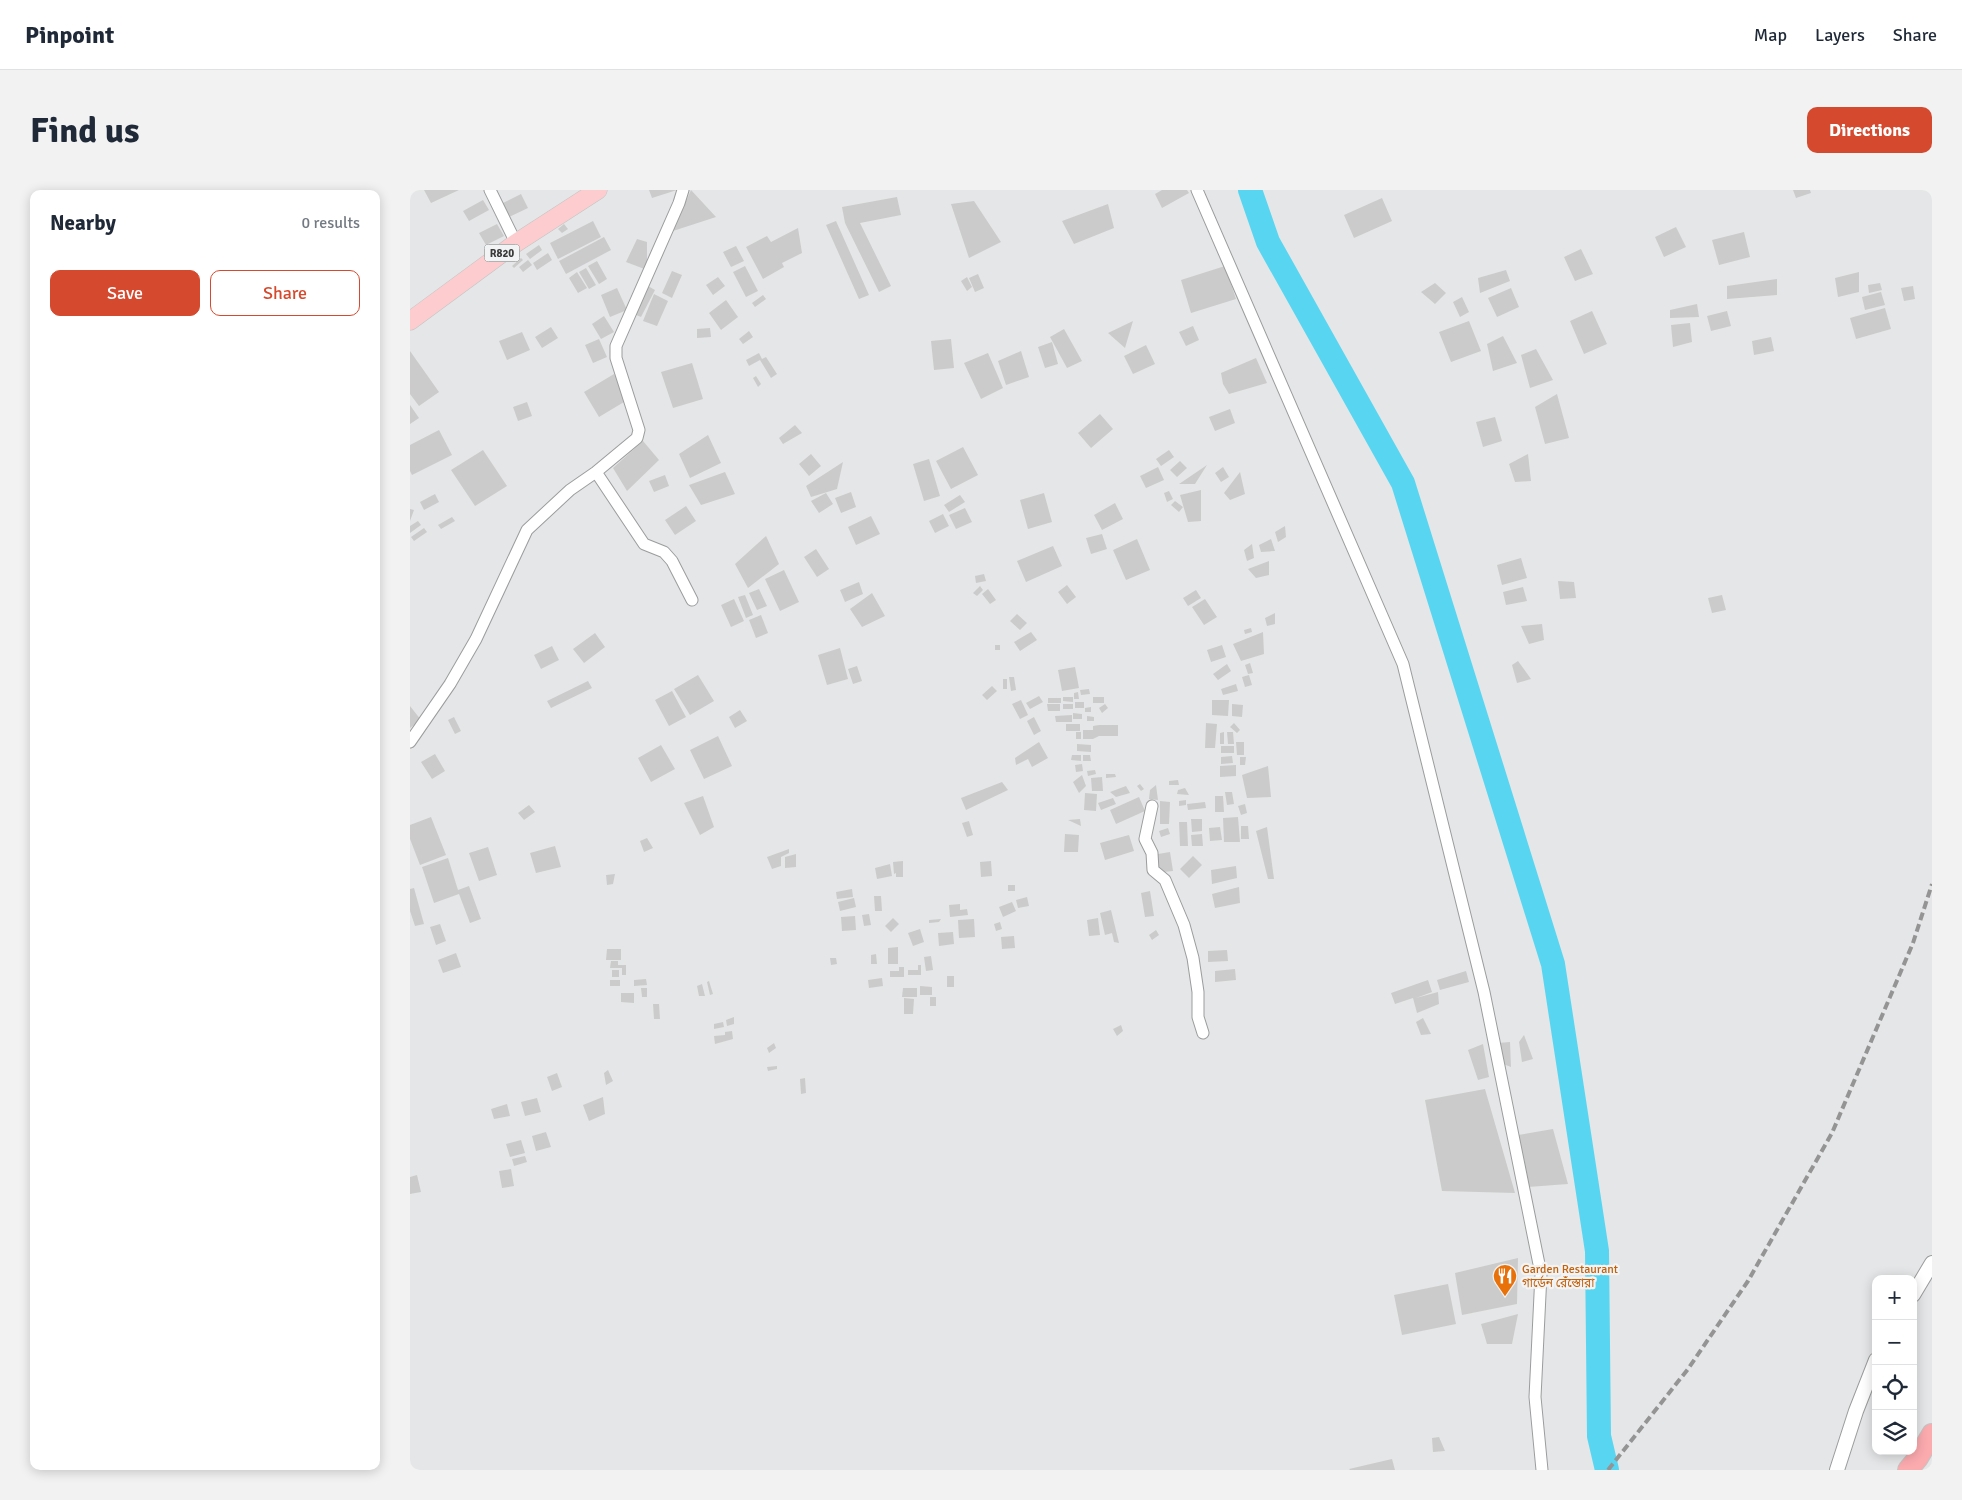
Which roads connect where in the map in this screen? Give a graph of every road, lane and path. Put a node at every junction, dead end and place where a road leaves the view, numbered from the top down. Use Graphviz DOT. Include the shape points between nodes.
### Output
graph roads {
  1 [pos="490,190"];
  2 [pos="598,190"];
  3 [pos="683,190"];
  4 [pos="1197,190"];
  5 [pos="516,243"];
  6 [pos="410,321"];
  7 [pos="596,472"];
  8 [pos="692,600"];
  9 [pos="410,742"];
  10 [pos="1152,806"];
  11 [pos="1204,1032"];
  12 [pos="1932,1263"];
  13 [pos="1917,1288"];
  14 [pos="1874,1365"];
  15 [pos="1932,1434"];
  16 [pos="1542,1470"];
  17 [pos="1837,1470"];
  18 [pos="1908,1470"];
  1 -- 5 [label="street"];
  2 -- 5 [label="main road, R820"];
  3 -- 7 [label="street" via="616,346 616,358 639,434"];
  4 -- 16 [label="street" via="1403,664 1484,992 1541,1274 1535,1397"];
  5 -- 6 [label="main road, R820"];
  7 -- 8 [label="street" via="644,544 664,552 672,561"];
  7 -- 9 [label="street" via="570,490 527,530 476,639"];
  10 -- 11 [label="street" via="1145,839 1152,852 1153,870 1164,880 1184,925 1193,958 1198,1017"];
  12 -- 13 [label="street"];
  14 -- 17 [label="street"];
  15 -- 18 [label="highway"];
}
